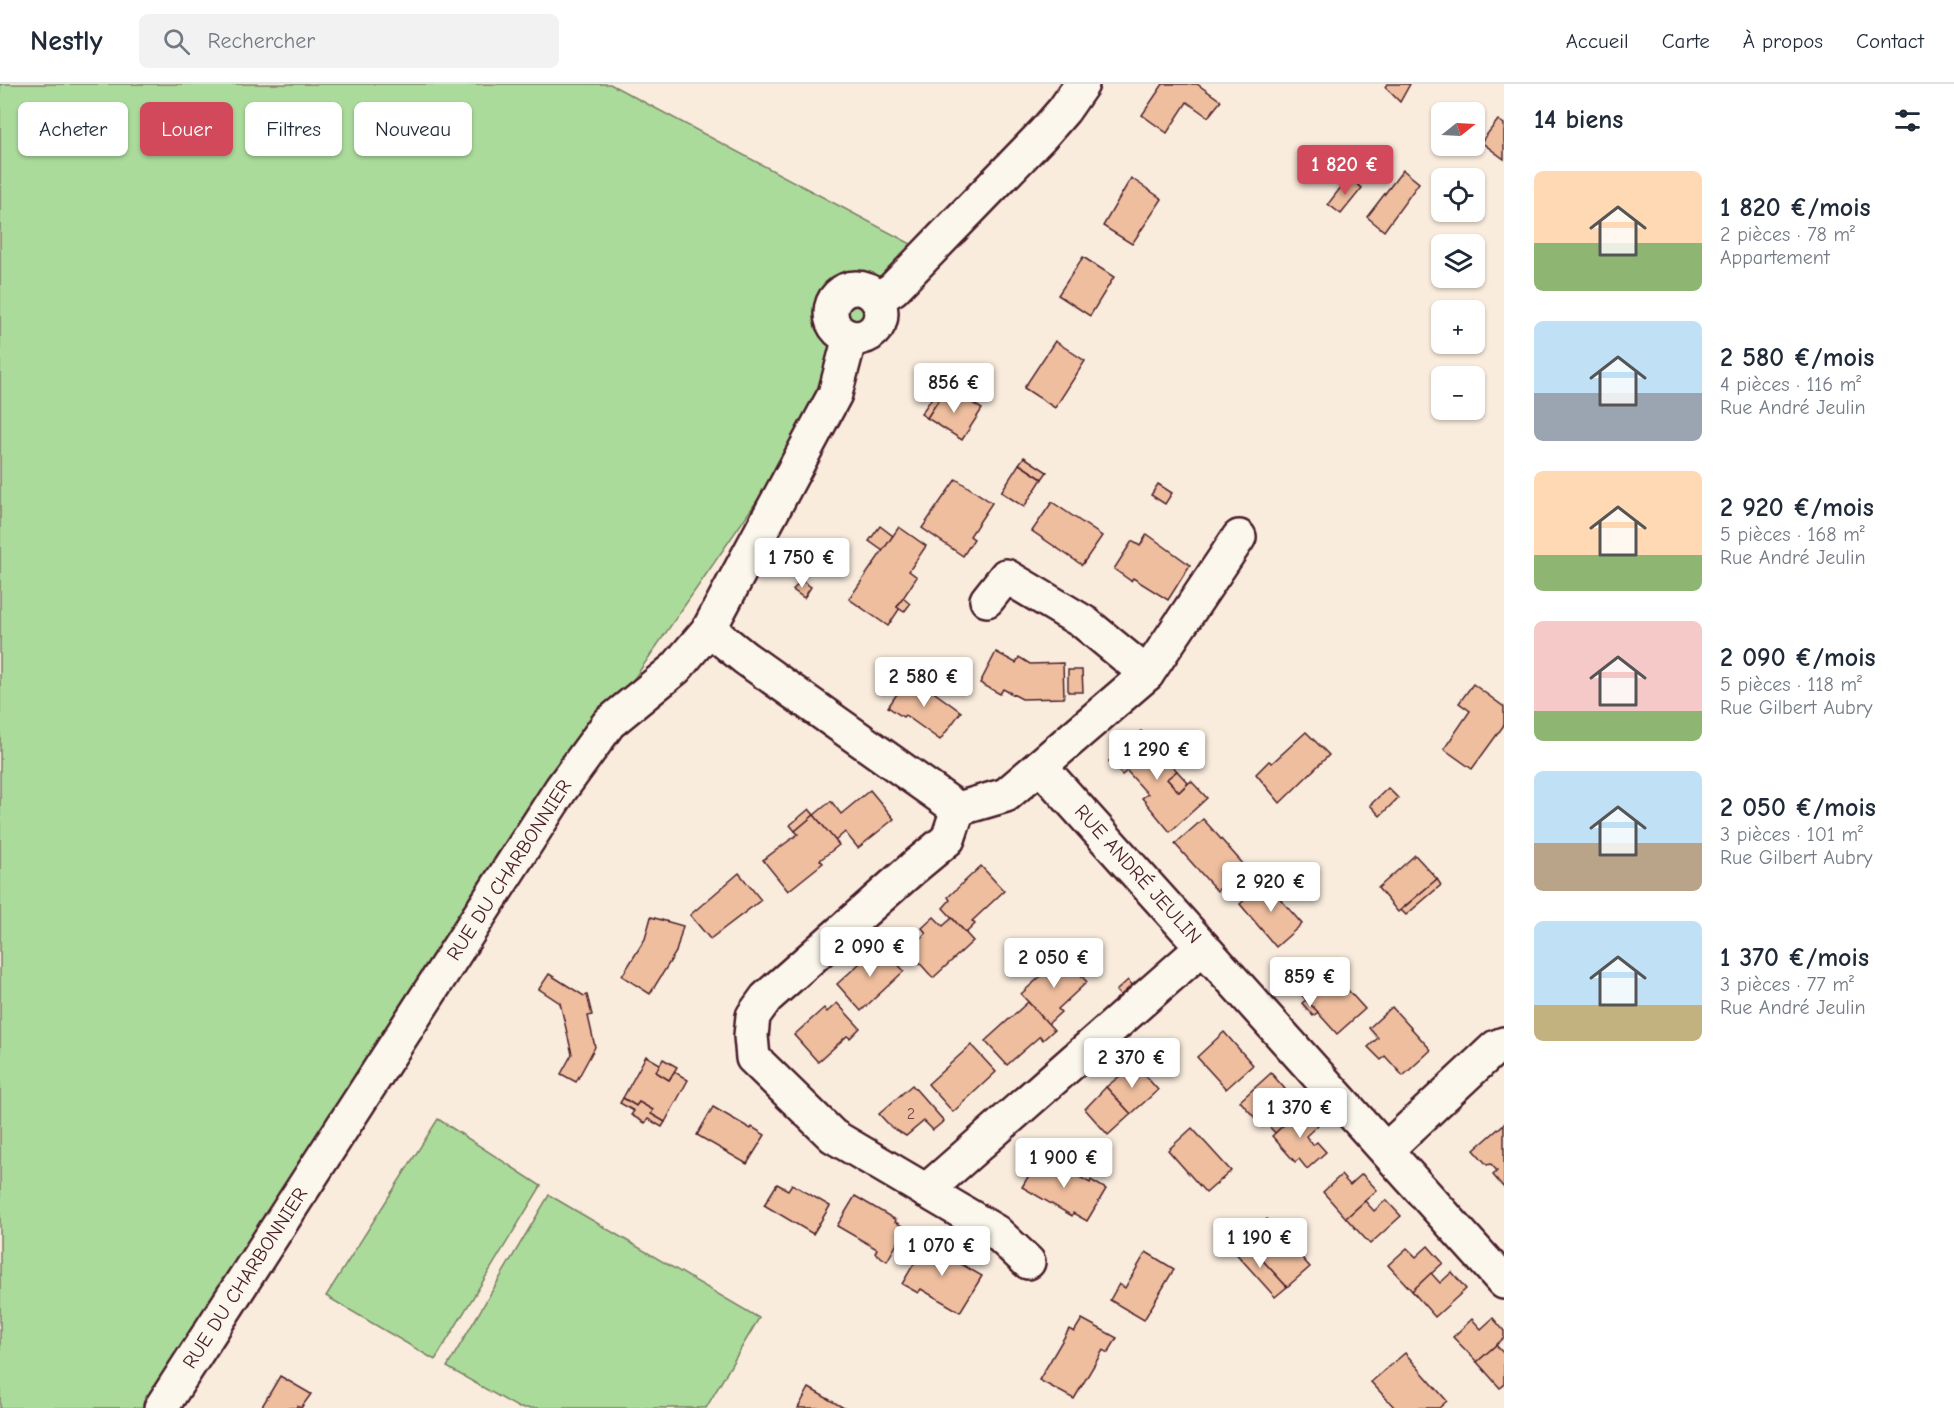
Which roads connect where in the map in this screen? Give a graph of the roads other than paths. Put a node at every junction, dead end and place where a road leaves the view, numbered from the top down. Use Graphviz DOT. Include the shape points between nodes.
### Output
graph roads {
  1 [pos="1082,84"];
  2 [pos="1239,537"];
  3 [pos="987,600"];
  4 [pos="710,629"];
  5 [pos="1147,674"];
  6 [pos="1040,766"];
  7 [pos="958,810"];
  8 [pos="1203,947"];
  9 [pos="1504,1044"];
  10 [pos="1386,1150"];
  11 [pos="926,1191"];
  12 [pos="1028,1262"];
  13 [pos="1504,1282"];
  14 [pos="161,1408"];
  1 -- 4 [label="street, RUE DU CHARBONNIER" via="1044,133 893,289 877,299 881,308 877,327 870,334 850,337 835,394"];
  2 -- 5 [label="street"];
  3 -- 5 [label="street" via="1006,576 1085,623"];
  4 -- 7 [label="street"];
  4 -- 14 [label="street, RUE DU CHARBONNIER" via="676,668 609,723 561,789"];
  5 -- 6 [label="street"];
  6 -- 7 [label="street" via="1006,795"];
  6 -- 8 [label="street, RUE ANDRÉ JEULIN"];
  7 -- 11 [label="street" via="948,839 765,998 753,1016 750,1036 753,1058 833,1136"];
  8 -- 10 [label="street, RUE ANDRÉ JEULIN"];
  8 -- 11 [label="street"];
  9 -- 10 [label="street" via="1496,1047"];
  10 -- 13 [label="street, RUE ANDRÉ JEULIN"];
  11 -- 12 [label="street" via="996,1232"];
}
